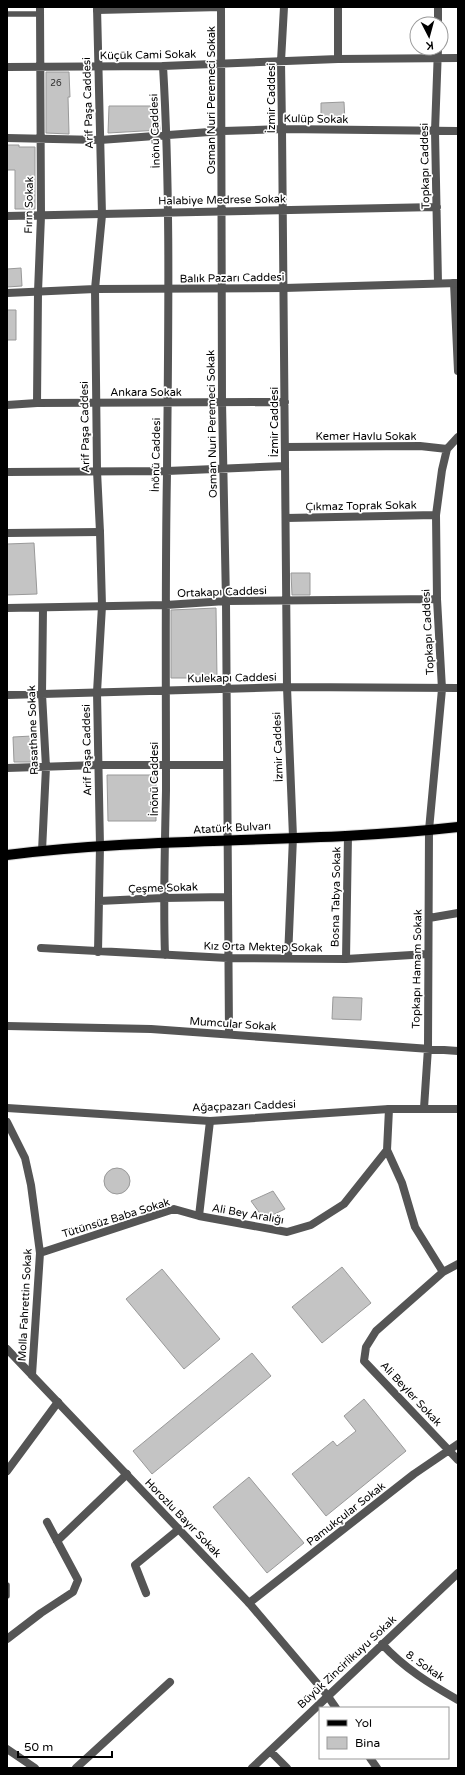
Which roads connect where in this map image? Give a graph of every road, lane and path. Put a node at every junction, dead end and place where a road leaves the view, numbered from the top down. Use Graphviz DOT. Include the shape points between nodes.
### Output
graph roads {
  1 [pos="221,7"];
  2 [pos="284,7"];
  3 [pos="338,7"];
  4 [pos="97,8"];
  5 [pos="40,10"];
  6 [pos="7,14"];
  7 [pos="439,56"];
  8 [pos="458,58"];
  9 [pos="338,59"];
  10 [pos="439,59"];
  11 [pos="281,61"];
  12 [pos="222,64"];
  13 [pos="163,66"];
  14 [pos="7,67"];
  15 [pos="40,67"];
  16 [pos="98,67"];
  17 [pos="282,129"];
  18 [pos="222,131"];
  19 [pos="435,131"];
  20 [pos="458,131"];
  21 [pos="167,136"];
  22 [pos="7,138"];
  23 [pos="41,138"];
  24 [pos="100,140"];
  25 [pos="437,207"];
  26 [pos="222,210"];
  27 [pos="283,210"];
  28 [pos="169,212"];
  29 [pos="102,215"];
  30 [pos="7,216"];
  31 [pos="41,216"];
  32 [pos="438,283"];
  33 [pos="456,283"];
  34 [pos="284,288"];
  35 [pos="95,289"];
  36 [pos="223,289"];
  37 [pos="169,290"];
  38 [pos="38,292"];
  39 [pos="7,293"];
  40 [pos="458,371"];
  41 [pos="222,402"];
  42 [pos="285,402"];
  43 [pos="37,403"];
  44 [pos="95,404"];
  45 [pos="168,404"];
  46 [pos="7,405"];
  47 [pos="458,437"];
  48 [pos="285,447"];
  49 [pos="447,449"];
  50 [pos="285,466"];
  51 [pos="224,469"];
  52 [pos="167,470"];
  53 [pos="96,471"];
  54 [pos="7,472"];
  55 [pos="436,515"];
  56 [pos="286,518"];
  57 [pos="7,532"];
  58 [pos="100,532"];
  59 [pos="437,598"];
  60 [pos="226,601"];
  61 [pos="286,601"];
  62 [pos="166,605"];
  63 [pos="102,606"];
  64 [pos="7,608"];
  65 [pos="43,608"];
  66 [pos="287,687"];
  67 [pos="458,688"];
  68 [pos="226,689"];
  69 [pos="442,689"];
  70 [pos="165,690"];
  71 [pos="97,692"];
  72 [pos="42,694"];
  73 [pos="7,695"];
  74 [pos="98,765"];
  75 [pos="226,765"];
  76 [pos="46,766"];
  77 [pos="166,766"];
  78 [pos="7,768"];
  79 [pos="458,827"];
  80 [pos="429,830"];
  81 [pos="348,835"];
  82 [pos="292,837"];
  83 [pos="227,840"];
  84 [pos="165,843"];
  85 [pos="100,846"];
  86 [pos="42,851"];
  87 [pos="7,856"];
  88 [pos="227,897"];
  89 [pos="163,898"];
  90 [pos="99,901"];
  91 [pos="458,913"];
  92 [pos="429,918"];
  93 [pos="41,948"];
  94 [pos="98,952"];
  95 [pos="428,954"];
  96 [pos="165,955"];
  97 [pos="228,958"];
  98 [pos="288,958"];
  99 [pos="346,959"];
  100 [pos="7,1026"];
  101 [pos="229,1034"];
  102 [pos="428,1048"];
  103 [pos="458,1050"];
  104 [pos="7,1108"];
  105 [pos="424,1108"];
  106 [pos="389,1109"];
  107 [pos="458,1109"];
  108 [pos="210,1121"];
  109 [pos="7,1122"];
  110 [pos="387,1150"];
  111 [pos="199,1216"];
  112 [pos="40,1253"];
  113 [pos="458,1264"];
  114 [pos="443,1272"];
  115 [pos="7,1349"];
  116 [pos="32,1375"];
  117 [pos="58,1402"];
  118 [pos="458,1444"];
  119 [pos="449,1451"];
  120 [pos="458,1460"];
  121 [pos="7,1471"];
  122 [pos="127,1474"];
  123 [pos="47,1522"];
  124 [pos="179,1530"];
  125 [pos="57,1541"];
  126 [pos="458,1573"];
  127 [pos="7,1584"];
  128 [pos="146,1593"];
  129 [pos="7,1596"];
  130 [pos="249,1603"];
  131 [pos="7,1639"];
  132 [pos="382,1644"];
  133 [pos="170,1682"];
  134 [pos="328,1695"];
  135 [pos="458,1700"];
  136 [pos="335,1707"];
  137 [pos="7,1749"];
  138 [pos="270,1751"];
  139 [pos="371,1759"];
  140 [pos="25,1761"];
  141 [pos="18,1768"];
  142 [pos="35,1768"];
  143 [pos="76,1768"];
  144 [pos="252,1768"];
  145 [pos="287,1768"];
  146 [pos="377,1768"];
  1 -- 4 [label="street"];
  1 -- 12 [label="street, Osman Nuri Peremeci Sokak"];
  2 -- 11 [label="street, İzmir Caddesi"];
  3 -- 9 [label="street"];
  4 -- 16 [label="street, Arif Paşa Caddesi"];
  5 -- 6 [label="lane"];
  5 -- 15 [label="street, Fırın Sokak"];
  7 -- 10 [label="street, Topkapı Caddesi"];
  8 -- 10 [label="street, Küçük Cami Sokak"];
  9 -- 10 [label="street, Küçük Cami Sokak"];
  9 -- 11 [label="street, Küçük Cami Sokak"];
  10 -- 19 [label="street, Topkapı Caddesi"];
  11 -- 12 [label="street, Küçük Cami Sokak"];
  11 -- 17 [label="street, İzmir Caddesi"];
  12 -- 13 [label="street, Küçük Cami Sokak"];
  12 -- 18 [label="street, Osman Nuri Peremeci Sokak"];
  13 -- 16 [label="street, Küçük Cami Sokak"];
  13 -- 21 [label="street, İnönü Caddesi"];
  14 -- 15 [label="street, Küçük Cami Sokak"];
  15 -- 16 [label="street, Küçük Cami Sokak"];
  15 -- 23 [label="street, Fırın Sokak"];
  16 -- 24 [label="street, Arif Paşa Caddesi"];
  17 -- 18 [label="street, Kulüp Sokak"];
  17 -- 19 [label="street, Kulüp Sokak"];
  17 -- 27 [label="street, İzmir Caddesi"];
  18 -- 21 [label="street, Kulüp Sokak"];
  18 -- 26 [label="street, Osman Nuri Peremeci Sokak"];
  19 -- 20 [label="street, Kulüp Sokak"];
  19 -- 25 [label="street, Topkapı Caddesi"];
  21 -- 24 [label="street, Kulüp Sokak"];
  21 -- 28 [label="street, İnönü Caddesi"];
  22 -- 23 [label="street, Kulüp Sokak"];
  23 -- 24 [label="street, Kulüp Sokak"];
  23 -- 31 [label="street, Fırın Sokak"];
  24 -- 29 [label="street, Arif Paşa Caddesi"];
  25 -- 27 [label="street, Halabiye Medrese Sokak"];
  25 -- 32 [label="street, Topkapı Caddesi"];
  26 -- 27 [label="street, Halabiye Medrese Sokak"];
  26 -- 28 [label="street, Halabiye Medrese Sokak"];
  26 -- 36 [label="street, Osman Nuri Peremeci Sokak"];
  27 -- 34 [label="street, İzmir Caddesi"];
  28 -- 29 [label="street, Halabiye Medrese Sokak"];
  28 -- 37 [label="street, İnönü Caddesi"];
  29 -- 31 [label="street, Halabiye Medrese Sokak"];
  29 -- 35 [label="street, Arif Paşa Caddesi"];
  30 -- 31 [label="street, Halabiye Medrese Sokak"];
  31 -- 38 [label="street, Fırın Sokak"];
  32 -- 33 [label="street, Balık Pazarı Caddesi"];
  32 -- 34 [label="street, Balık Pazarı Caddesi"];
  33 -- 40 [label="street"];
  34 -- 36 [label="street, Balık Pazarı Caddesi"];
  34 -- 42 [label="street, İzmir Caddesi"];
  35 -- 37 [label="street, Balık Pazarı Caddesi"];
  35 -- 38 [label="street, Balık Pazarı Caddesi"];
  35 -- 44 [label="street, Arif Paşa Caddesi"];
  36 -- 37 [label="street, Balık Pazarı Caddesi"];
  36 -- 41 [label="street, Osman Nuri Peremeci Sokak"];
  37 -- 45 [label="street, İnönü Caddesi"];
  38 -- 39 [label="street, Balık Pazarı Caddesi"];
  38 -- 43 [label="street, Fırın Sokak"];
  41 -- 42 [label="street, Ankara Sokak"];
  41 -- 45 [label="street, Ankara Sokak"];
  41 -- 51 [label="street, Osman Nuri Peremeci Sokak"];
  42 -- 48 [label="street, İzmir Caddesi"];
  43 -- 44 [label="street, Ankara Sokak"];
  43 -- 46 [label="street, Ankara Sokak"];
  44 -- 45 [label="street, Ankara Sokak"];
  44 -- 53 [label="street, Arif Paşa Caddesi"];
  45 -- 52 [label="street, İnönü Caddesi"];
  47 -- 49 [label="street, Topkapı Caddesi"];
  48 -- 49 [label="street, Kemer Havlu Sokak" via="420,446"];
  48 -- 50 [label="street, İzmir Caddesi"];
  49 -- 55 [label="street, Topkapı Caddesi"];
  50 -- 51 [label="street"];
  50 -- 56 [label="street, İzmir Caddesi"];
  51 -- 52 [label="street"];
  51 -- 60 [label="street, Osman Nuri Peremeci Sokak"];
  52 -- 53 [label="street"];
  52 -- 62 [label="street, İnönü Caddesi"];
  53 -- 54 [label="street"];
  53 -- 58 [label="street, Arif Paşa Caddesi"];
  55 -- 56 [label="street, Çıkmaz Toprak Sokak"];
  55 -- 59 [label="street, Topkapı Caddesi"];
  56 -- 61 [label="street, İzmir Caddesi"];
  57 -- 58 [label="street"];
  58 -- 63 [label="street, Arif Paşa Caddesi"];
  59 -- 61 [label="street, Ortakapı Caddesi"];
  59 -- 69 [label="street, Topkapı Caddesi"];
  60 -- 61 [label="street, Ortakapı Caddesi"];
  60 -- 62 [label="street, Ortakapı Caddesi"];
  60 -- 68 [label="street, Osman Nuri Peremeci Sokak"];
  61 -- 66 [label="street, İzmir Caddesi"];
  62 -- 63 [label="street, Ortakapı Caddesi"];
  62 -- 70 [label="street, İnönü Caddesi"];
  63 -- 65 [label="street, Ortakapı Caddesi"];
  63 -- 71 [label="street, Arif Paşa Caddesi"];
  64 -- 65 [label="street, Ortakapı Caddesi"];
  65 -- 72 [label="street, Rasathane Sokak"];
  66 -- 68 [label="street, Kulekapı Caddesi"];
  66 -- 69 [label="street, Kulekapı Caddesi"];
  66 -- 82 [label="street, İzmir Caddesi"];
  67 -- 69 [label="street, Kulekapı Caddesi"];
  68 -- 70 [label="street, Kulekapı Caddesi"];
  68 -- 75 [label="street, Osman Nuri Peremeci Sokak"];
  69 -- 80 [label="street, Topkapı Caddesi"];
  70 -- 71 [label="street, Kulekapı Caddesi"];
  70 -- 77 [label="street, İnönü Caddesi"];
  71 -- 72 [label="street, Kulekapı Caddesi"];
  71 -- 74 [label="street, Arif Paşa Caddesi"];
  72 -- 73 [label="street, Kulekapı Caddesi"];
  72 -- 76 [label="street, Rasathane Sokak"];
  74 -- 76 [label="street"];
  74 -- 77 [label="street"];
  74 -- 85 [label="street, Arif Paşa Caddesi"];
  75 -- 77 [label="street"];
  75 -- 83 [label="street, Osman Nuri Peremeci Sokak"];
  76 -- 78 [label="street"];
  76 -- 86 [label="street, Rasathane Sokak"];
  77 -- 84 [label="street, İnönü Caddesi"];
  79 -- 80 [label="main road, Atatürk Bulvarı"];
  80 -- 81 [label="main road, Atatürk Bulvarı"];
  80 -- 92 [label="street, Topkapı Hamam Sokak"];
  81 -- 82 [label="main road, Atatürk Bulvarı"];
  81 -- 99 [label="street, Bosna Tabya Sokak"];
  82 -- 83 [label="main road, Atatürk Bulvarı"];
  82 -- 98 [label="street, İzmir Caddesi"];
  83 -- 84 [label="main road, Atatürk Bulvarı"];
  83 -- 88 [label="street, Osman Nuri Peremeci Sokak"];
  84 -- 85 [label="main road, Atatürk Bulvarı"];
  84 -- 89 [label="street, İnönü Caddesi"];
  85 -- 86 [label="main road, Atatürk Bulvarı"];
  85 -- 90 [label="street, Arif Paşa Caddesi"];
  86 -- 87 [label="main road, Atatürk Bulvarı"];
  88 -- 89 [label="street, Çeşme Sokak"];
  88 -- 97 [label="street, Osman Nuri Peremeci Sokak"];
  89 -- 90 [label="street, Çeşme Sokak"];
  89 -- 96 [label="street, İnönü Caddesi"];
  90 -- 94 [label="street, Arif Paşa Caddesi"];
  91 -- 92 [label="street"];
  92 -- 95 [label="street, Topkapı Hamam Sokak"];
  93 -- 94 [label="street, Kız Orta Mektep Sokak"];
  94 -- 96 [label="street, Kız Orta Mektep Sokak"];
  95 -- 99 [label="street, Kız Orta Mektep Sokak"];
  95 -- 102 [label="street, Topkapı Hamam Sokak"];
  96 -- 97 [label="street, Kız Orta Mektep Sokak"];
  97 -- 98 [label="street, Kız Orta Mektep Sokak"];
  97 -- 101 [label="street, Osman Nuri Peremeci Sokak"];
  98 -- 99 [label="street, Kız Orta Mektep Sokak"];
  100 -- 101 [label="street, Mumcular Sokak" via="151,1029"];
  101 -- 102 [label="street, Mumcular Sokak"];
  102 -- 103 [label="street, Mumcular Sokak"];
  102 -- 105 [label="street, Topkapı Hamam Sokak"];
  104 -- 108 [label="street, Ağaçpazarı Caddesi"];
  105 -- 106 [label="street, Ağaçpazarı Caddesi"];
  105 -- 107 [label="street, Ağaçpazarı Caddesi"];
  106 -- 108 [label="street, Ağaçpazarı Caddesi"];
  106 -- 110 [label="street"];
  108 -- 111 [label="street"];
  109 -- 112 [label="street, Molla Fahrettin Sokak" via="24,1158 30,1178"];
  110 -- 111 [label="street, Ali Bey Aralığı" via="344,1204 311,1225 287,1232"];
  110 -- 114 [label="street" via="402,1183 415,1227"];
  111 -- 112 [label="street, Tütünsüz Baba Sokak" via="174,1209"];
  112 -- 116 [label="street, Molla Fahrettin Sokak"];
  113 -- 114 [label="street"];
  114 -- 119 [label="street, Ali Beyler Sokak" via="376,1331 366,1347 364,1361"];
  115 -- 116 [label="street, Horozlu Bayır Sokak"];
  116 -- 117 [label="street, Horozlu Bayır Sokak"];
  117 -- 121 [label="street"];
  117 -- 122 [label="street, Horozlu Bayır Sokak"];
  118 -- 119 [label="street, Pamukçular Sokak"];
  119 -- 120 [label="street, Ali Beyler Sokak"];
  119 -- 130 [label="street, Pamukçular Sokak" via="414,1474"];
  122 -- 124 [label="street, Horozlu Bayır Sokak"];
  122 -- 125 [label="street"];
  123 -- 125 [label="street"];
  124 -- 128 [label="street" via="135,1565"];
  124 -- 130 [label="street, Horozlu Bayır Sokak"];
  125 -- 131 [label="street" via="78,1580 73,1592"];
  126 -- 132 [label="street, Büyük Zincirlikuyu Sokak"];
  127 -- 129 [label="lane"];
  130 -- 134 [label="street, Horozlu Bayır Sokak"];
  132 -- 134 [label="street, Büyük Zincirlikuyu Sokak"];
  132 -- 135 [label="street, 8. Sokak" via="394,1658"];
  133 -- 143 [label="street"];
  134 -- 136 [label="street, Horozlu Bayır Sokak"];
  134 -- 138 [label="street, Büyük Zincirlikuyu Sokak"];
  137 -- 140 [label="street"];
  138 -- 144 [label="street, Büyük Zincirlikuyu Sokak"];
  138 -- 145 [label="street"];
  139 -- 146 [label="street"];
  140 -- 141 [label="street"];
  140 -- 142 [label="street"];
}
